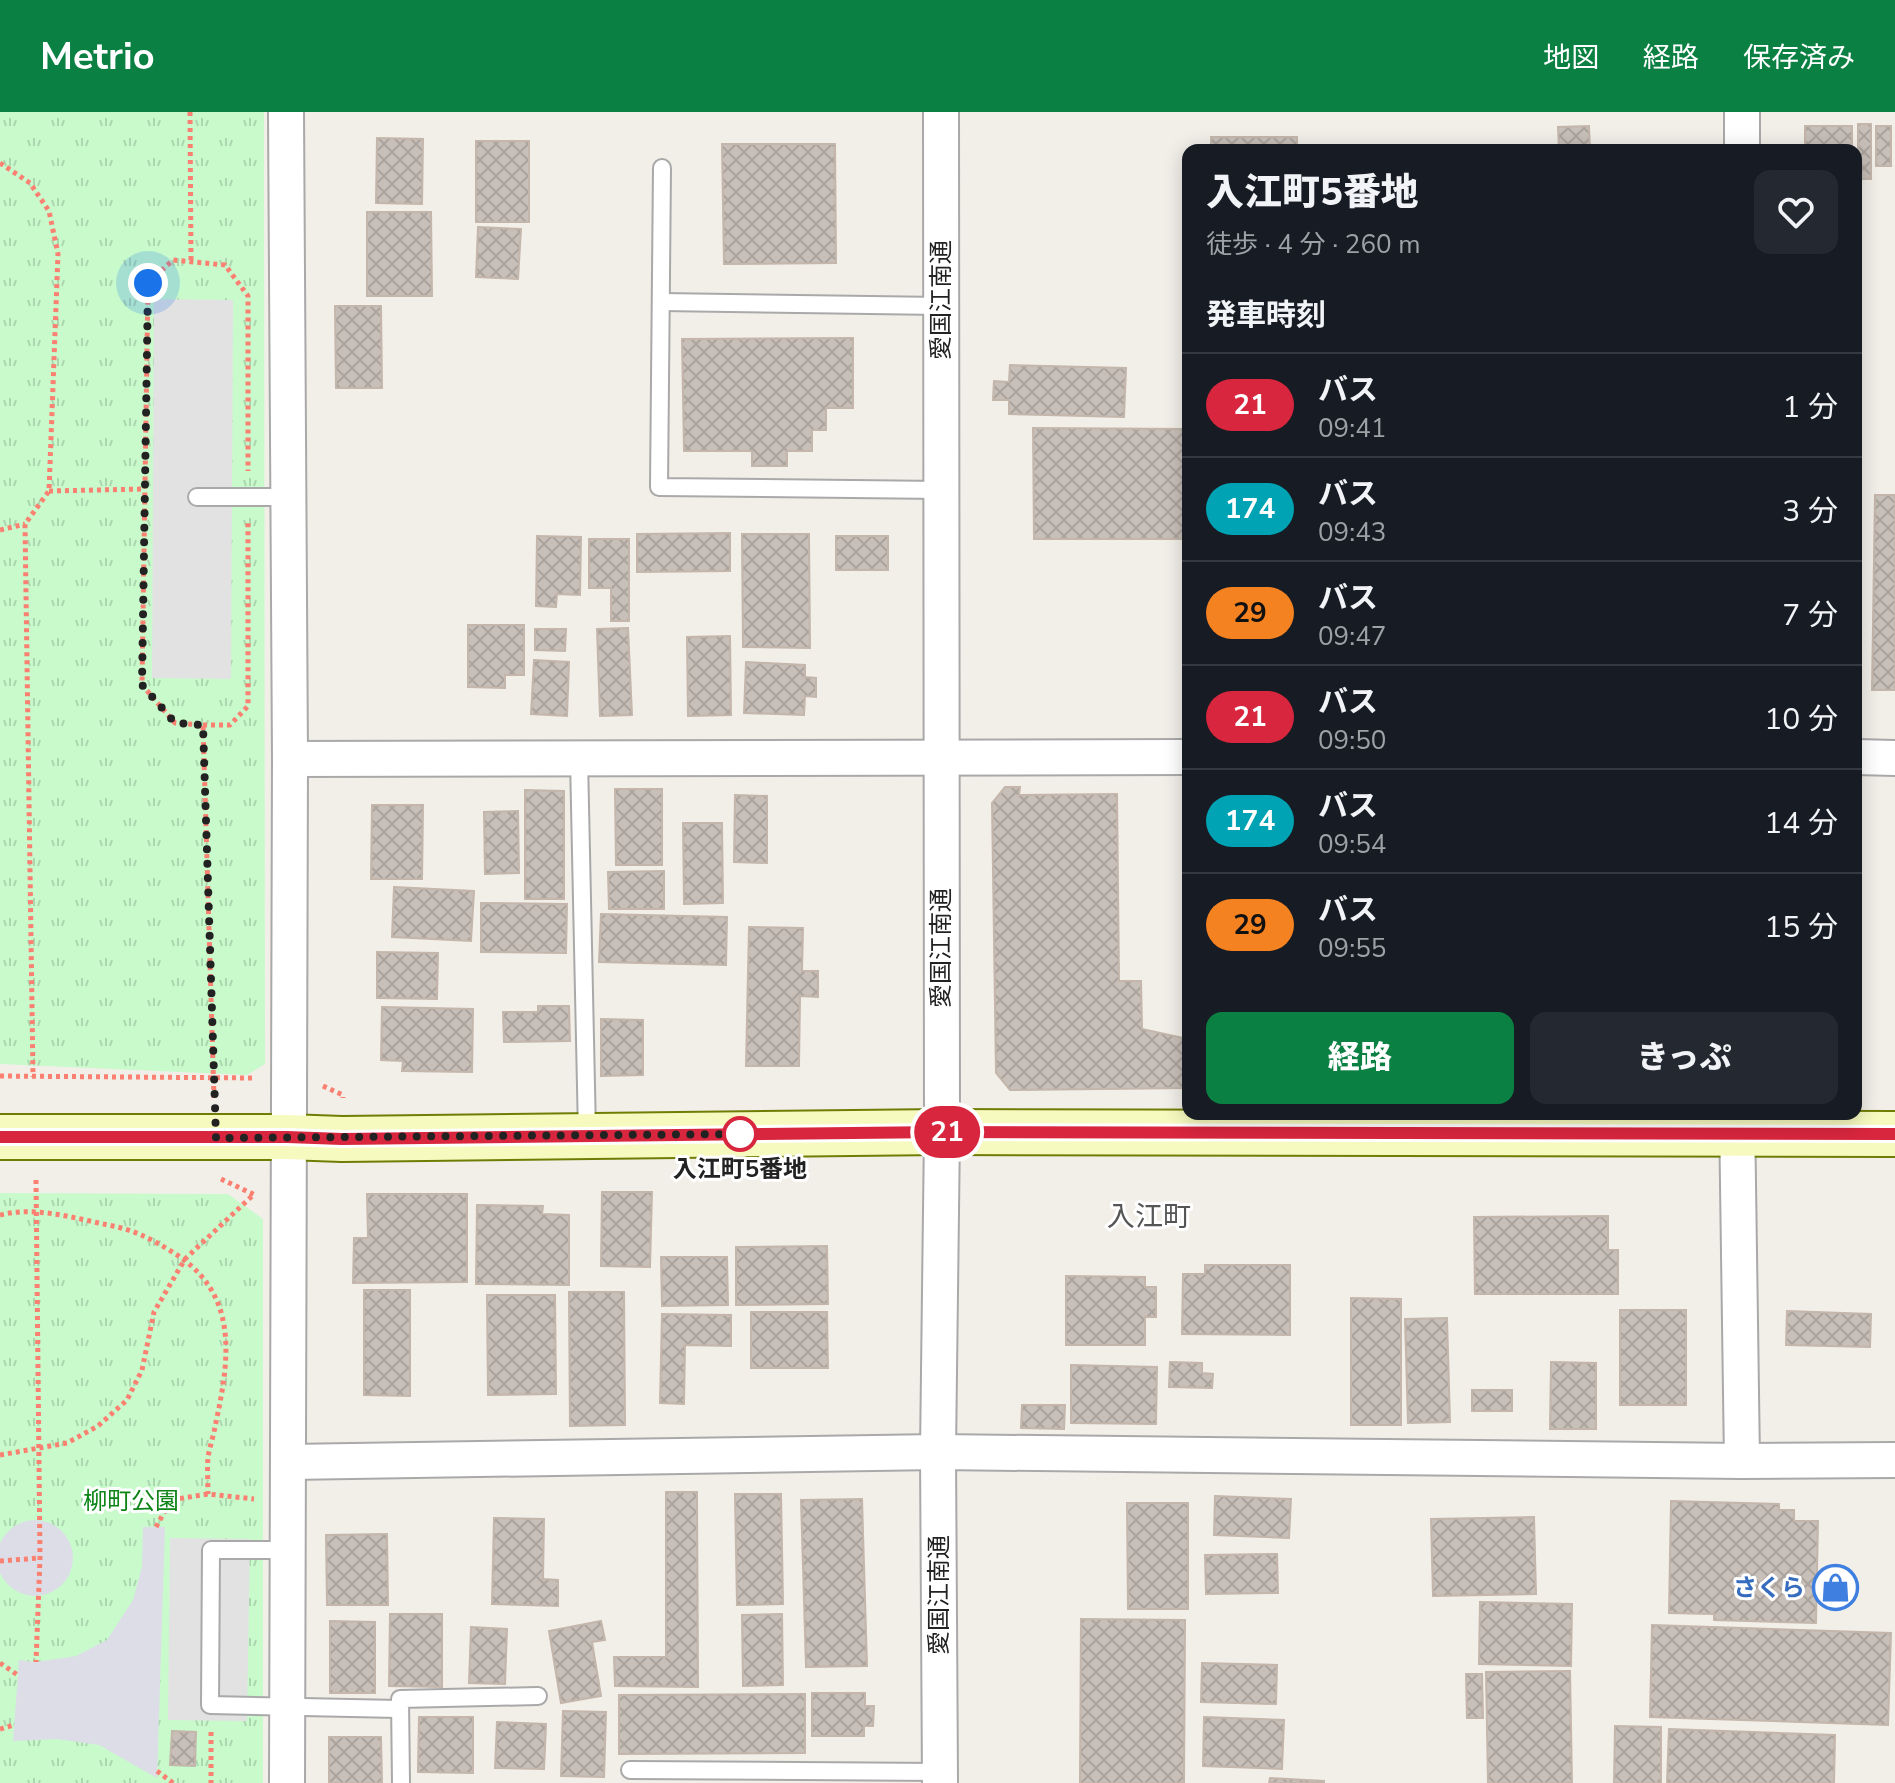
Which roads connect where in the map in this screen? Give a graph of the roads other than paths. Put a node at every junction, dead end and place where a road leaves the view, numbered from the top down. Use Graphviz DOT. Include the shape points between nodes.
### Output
graph roads {
  1 [pos="286,112"];
  2 [pos="941,112"];
  3 [pos="1742,112"];
  4 [pos="1742,144"];
  5 [pos="662,168"];
  6 [pos="661,302"];
  7 [pos="941,306"];
  8 [pos="942,490"];
  9 [pos="197,497"];
  10 [pos="288,497"];
  11 [pos="940,757"];
  12 [pos="1182,757"];
  13 [pos="1862,757"];
  14 [pos="1895,758"];
  15 [pos="290,759"];
  16 [pos="579,759"];
  17 [pos="1737,1124"];
  18 [pos="942,1132"];
  19 [pos="1895,1134"];
  20 [pos="587,1135"];
  21 [pos="0,1137"];
  22 [pos="287,1137"];
  23 [pos="938,1452"];
  24 [pos="1895,1460"];
  25 [pos="1742,1461"];
  26 [pos="289,1462"];
  27 [pos="288,1550"];
  28 [pos="538,1696"];
  29 [pos="288,1706"];
  30 [pos="399,1709"];
  31 [pos="630,1770"];
  32 [pos="940,1778"];
  33 [pos="287,1783"];
  34 [pos="401,1783"];
  1 -- 10 [label="street"];
  2 -- 7 [label="street, 愛国江南通"];
  3 -- 4 [label="street"];
  5 -- 6 [label="lane"];
  6 -- 7 [label="lane"];
  6 -- 8 [label="lane" via="659,487"];
  7 -- 8 [label="street, 愛国江南通"];
  8 -- 11 [label="street, 愛国江南通"];
  9 -- 10 [label="lane"];
  10 -- 15 [label="street"];
  11 -- 12 [label="street"];
  11 -- 16 [label="street"];
  11 -- 18 [label="street, 愛国江南通"];
  13 -- 14 [label="street"];
  15 -- 16 [label="street"];
  15 -- 22 [label="street"];
  16 -- 20 [label="lane"];
  17 -- 18 [label="street"];
  17 -- 19 [label="street"];
  17 -- 25 [label="street"];
  18 -- 20 [label="street"];
  18 -- 23 [label="street, 愛国江南通"];
  20 -- 22 [label="street"];
  21 -- 22 [label="street" via="218,1158"];
  22 -- 26 [label="street"];
  23 -- 25 [label="street"];
  23 -- 26 [label="street"];
  23 -- 32 [label="street, 愛国江南通"];
  24 -- 25 [label="street"];
  26 -- 27 [label="street"];
  27 -- 29 [label="street"];
  27 -- 29 [label="lane" via="211,1550 210,1705"];
  28 -- 30 [label="lane" via="400,1699"];
  29 -- 30 [label="lane"];
  29 -- 33 [label="street"];
  30 -- 34 [label="lane"];
  31 -- 32 [label="lane"];
}
